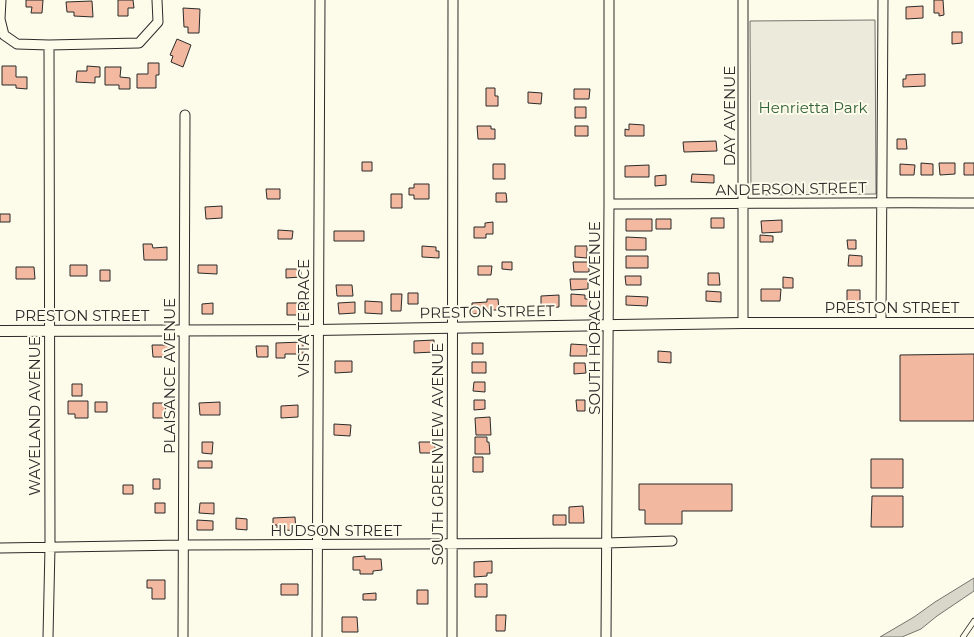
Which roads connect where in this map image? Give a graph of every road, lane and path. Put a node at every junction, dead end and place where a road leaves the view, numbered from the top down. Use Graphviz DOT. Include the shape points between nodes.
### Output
graph roads {
  1 [pos="1,0"];
  2 [pos="157,0"];
  3 [pos="320,0"];
  4 [pos="453,0"];
  5 [pos="609,0"];
  6 [pos="743,0"];
  7 [pos="883,0"];
  8 [pos="49,45"];
  9 [pos="185,115"];
  10 [pos="881,202"];
  11 [pos="974,202"];
  12 [pos="609,204"];
  13 [pos="744,205"];
  14 [pos="881,322"];
  15 [pos="743,323"];
  16 [pos="974,323"];
  17 [pos="608,326"];
  18 [pos="452,328"];
  19 [pos="317,330"];
  20 [pos="0,331"];
  21 [pos="48,331"];
  22 [pos="184,331"];
  23 [pos="672,540"];
  24 [pos="606,543"];
  25 [pos="452,544"];
  26 [pos="183,545"];
  27 [pos="317,545"];
  28 [pos="50,547"];
  29 [pos="0,548"];
  30 [pos="974,621"];
  31 [pos="48,637"];
  32 [pos="183,637"];
  33 [pos="317,637"];
  34 [pos="452,637"];
  35 [pos="606,637"];
  36 [pos="963,637"];
  1 -- 8 [label="street" via="0,18 4,35 17,44"];
  2 -- 8 [label="street" via="158,22 139,43"];
  3 -- 19 [label="street, VISTA TERRACE"];
  4 -- 18 [label="street, SOUTH GREENVIEW AVENUE"];
  5 -- 12 [label="street, SOUTH HORACE AVENUE"];
  6 -- 13 [label="street, DAY AVENUE"];
  7 -- 10 [label="street"];
  8 -- 21 [label="street, WAVELAND AVENUE"];
  9 -- 22 [label="street, PLAISANCE AVENUE"];
  10 -- 11 [label="street, ANDERSON STREET"];
  10 -- 13 [label="street, ANDERSON STREET"];
  10 -- 14 [label="street"];
  12 -- 13 [label="street, ANDERSON STREET"];
  12 -- 17 [label="street, SOUTH HORACE AVENUE"];
  13 -- 15 [label="street, DAY AVENUE"];
  14 -- 15 [label="street, PRESTON STREET"];
  14 -- 16 [label="street, PRESTON STREET"];
  15 -- 17 [label="street, PRESTON STREET"];
  17 -- 18 [label="street, PRESTON STREET"];
  17 -- 24 [label="street, SOUTH HORACE AVENUE"];
  18 -- 19 [label="street, PRESTON STREET"];
  18 -- 25 [label="street, SOUTH GREENVIEW AVENUE"];
  19 -- 22 [label="street, PRESTON STREET"];
  19 -- 27 [label="street, VISTA TERRACE"];
  20 -- 21 [label="street, PRESTON STREET"];
  21 -- 22 [label="street, PRESTON STREET"];
  21 -- 28 [label="street, WAVELAND AVENUE"];
  22 -- 26 [label="street, PLAISANCE AVENUE"];
  23 -- 24 [label="street, HUDSON STREET"];
  24 -- 25 [label="street, HUDSON STREET"];
  24 -- 35 [label="street, SOUTH HORACE AVENUE"];
  25 -- 27 [label="street, HUDSON STREET"];
  25 -- 34 [label="street, SOUTH GREENVIEW AVENUE"];
  26 -- 27 [label="street, HUDSON STREET"];
  26 -- 28 [label="street, HUDSON STREET"];
  26 -- 32 [label="street, PLAISANCE AVENUE"];
  27 -- 33 [label="street, VISTA TERRACE"];
  28 -- 29 [label="street, HUDSON STREET"];
  28 -- 31 [label="street, WAVELAND AVENUE"];
  30 -- 36 [label="lane"];
}
